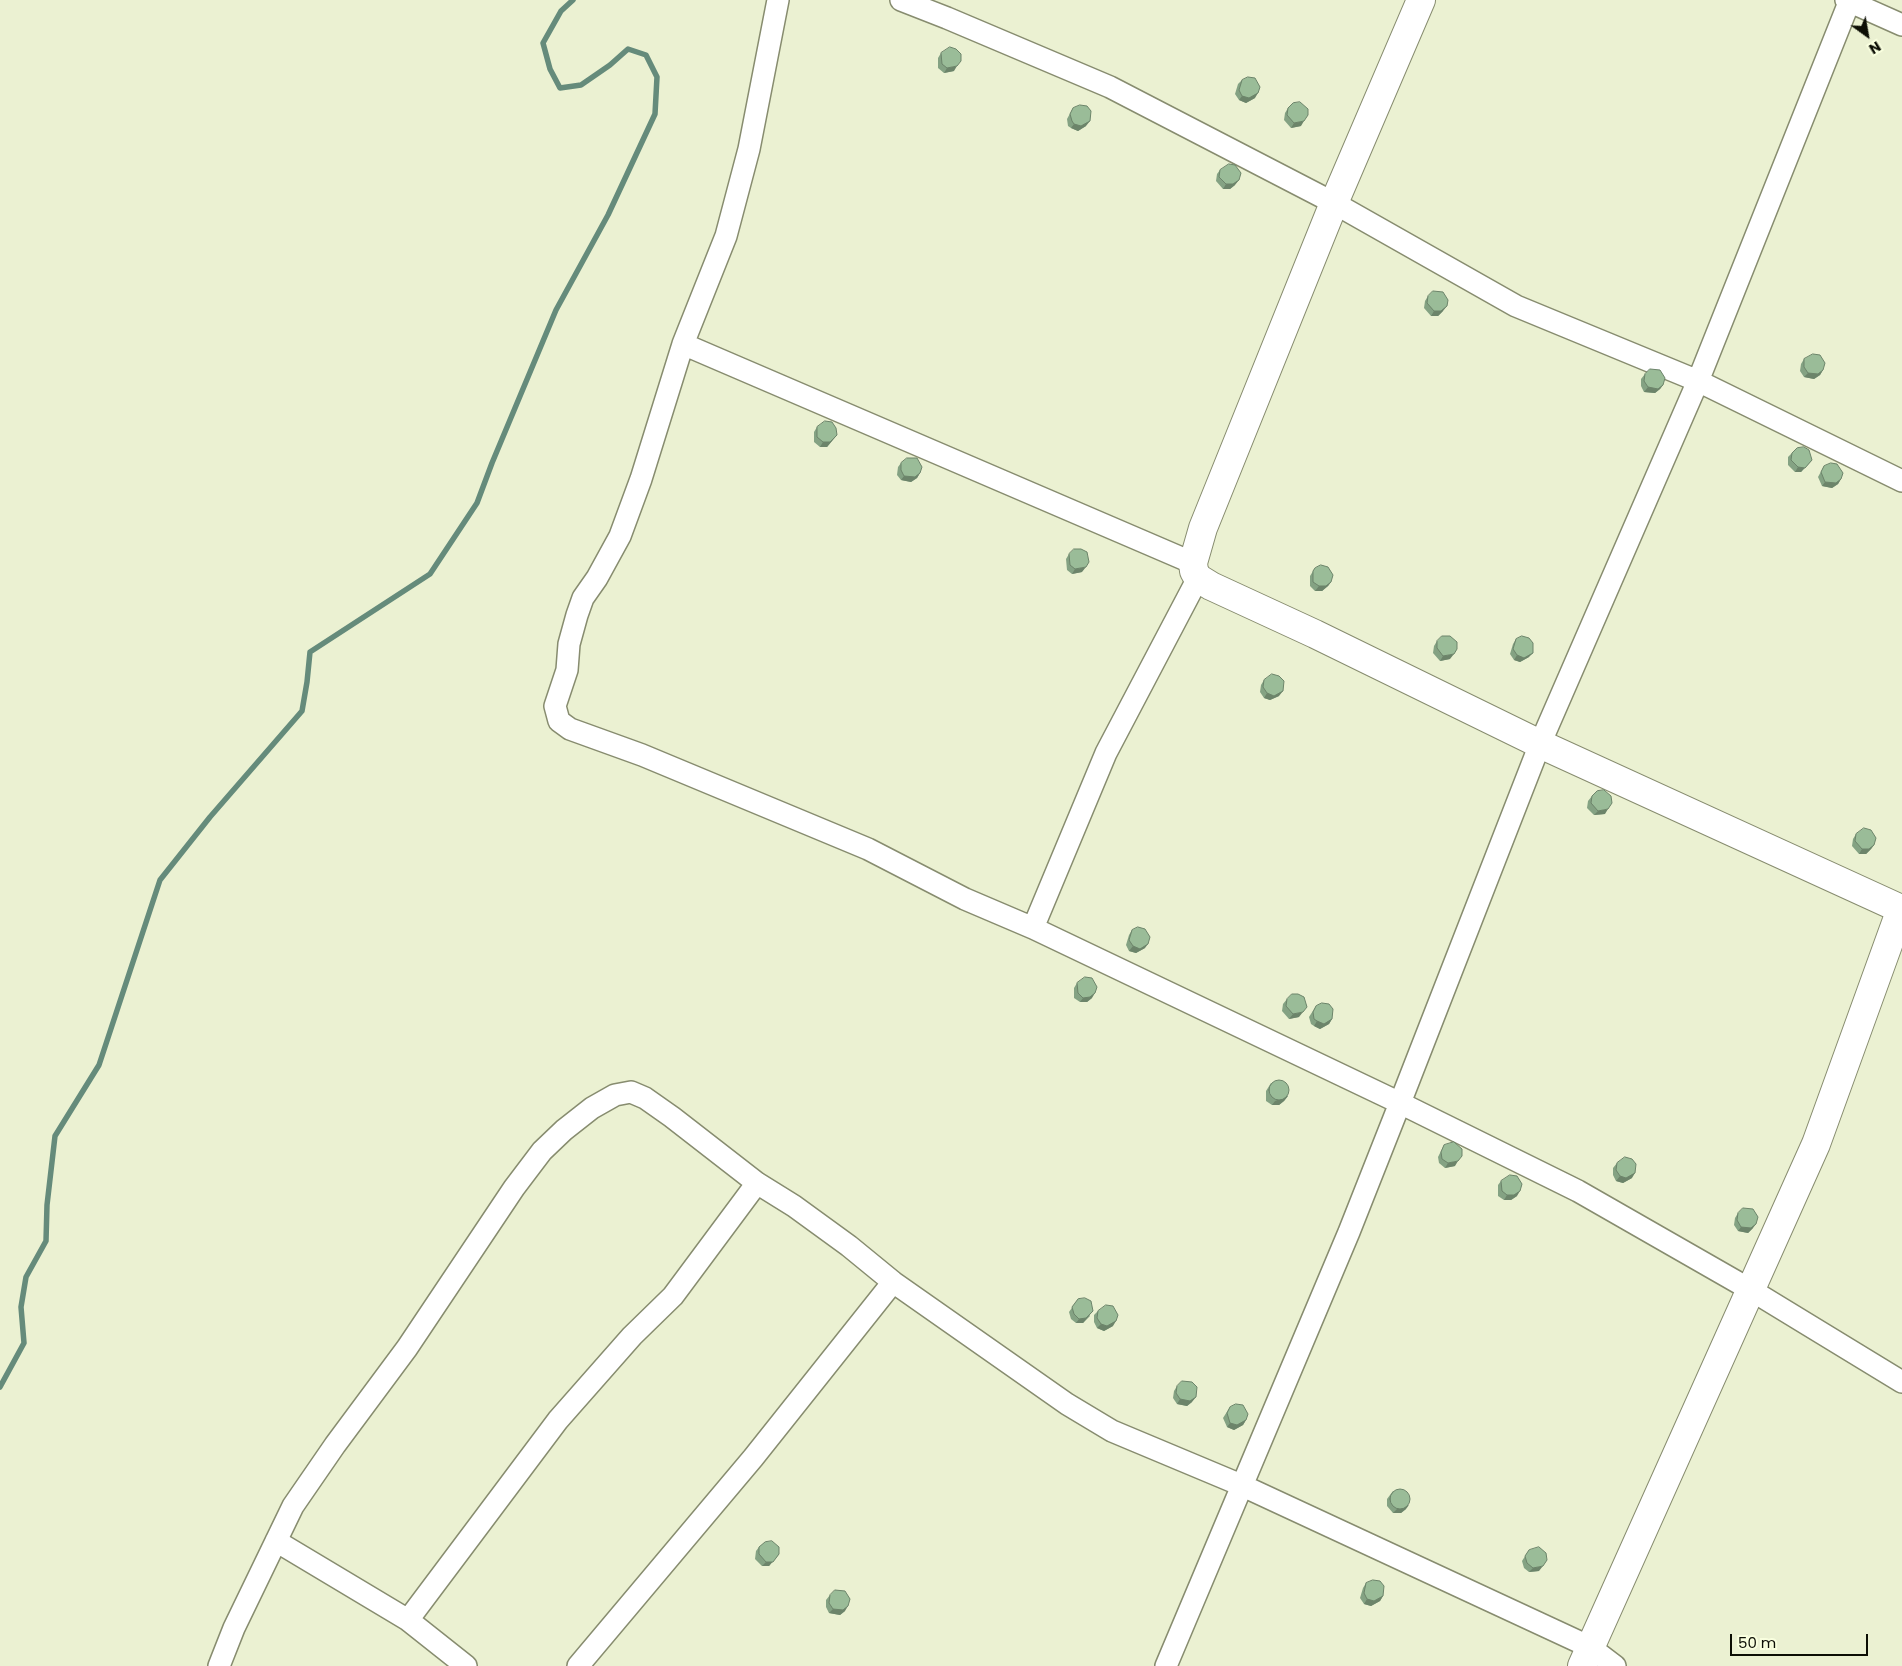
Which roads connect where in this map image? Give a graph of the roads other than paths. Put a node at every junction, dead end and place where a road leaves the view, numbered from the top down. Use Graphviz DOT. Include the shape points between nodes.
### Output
graph roads {
  1 [pos="778,0"];
  2 [pos="901,0"];
  3 [pos="1421,0"];
  4 [pos="1848,1"];
  5 [pos="1902,25"];
  6 [pos="1334,203"];
  7 [pos="683,344"];
  8 [pos="1698,380"];
  9 [pos="1902,481"];
  10 [pos="1196,571"];
  11 [pos="1540,744"];
  12 [pos="1902,909"];
  13 [pos="1033,928"];
  14 [pos="1400,1103"];
  15 [pos="757,1183"];
  16 [pos="893,1282"];
  17 [pos="1751,1290"];
  18 [pos="1902,1382"];
  19 [pos="1241,1485"];
  20 [pos="276,1541"];
  21 [pos="408,1620"];
  22 [pos="1586,1656"];
  23 [pos="219,1666"];
  24 [pos="466,1666"];
  25 [pos="578,1666"];
  26 [pos="1166,1666"];
  27 [pos="1615,1666"];
  1 -- 7 [label="street" via="749,149 726,236"];
  2 -- 6 [label="street" via="1110,87"];
  3 -- 6 [label="street"];
  4 -- 5 [label="street"];
  4 -- 8 [label="street"];
  6 -- 8 [label="street" via="1516,306"];
  6 -- 10 [label="street" via="1204,528"];
  7 -- 10 [label="street"];
  7 -- 13 [label="street" via="620,536 583,598 577,615 569,644 567,670 556,706 559,721 570,729 642,755 868,849 965,899"];
  8 -- 9 [label="street"];
  8 -- 11 [label="street"];
  10 -- 11 [label="street" via="1222,592"];
  10 -- 13 [label="street" via="1106,753"];
  11 -- 12 [label="street"];
  11 -- 14 [label="street"];
  12 -- 17 [label="street" via="1816,1144"];
  13 -- 14 [label="street"];
  14 -- 17 [label="street" via="1578,1191"];
  14 -- 19 [label="street"];
  15 -- 16 [label="street" via="841,1240"];
  15 -- 20 [label="street" via="645,1098 631,1092 615,1095 592,1108 542,1151 514,1188 407,1348 293,1506"];
  15 -- 21 [label="street" via="673,1296 632,1336 558,1420"];
  16 -- 19 [label="street" via="1066,1404 1112,1431"];
  16 -- 25 [label="street" via="753,1458"];
  17 -- 18 [label="street"];
  17 -- 22 [label="street"];
  19 -- 22 [label="street"];
  19 -- 26 [label="street"];
  20 -- 21 [label="street"];
  20 -- 23 [label="street"];
  21 -- 24 [label="street"];
  22 -- 27 [label="street"];
}
